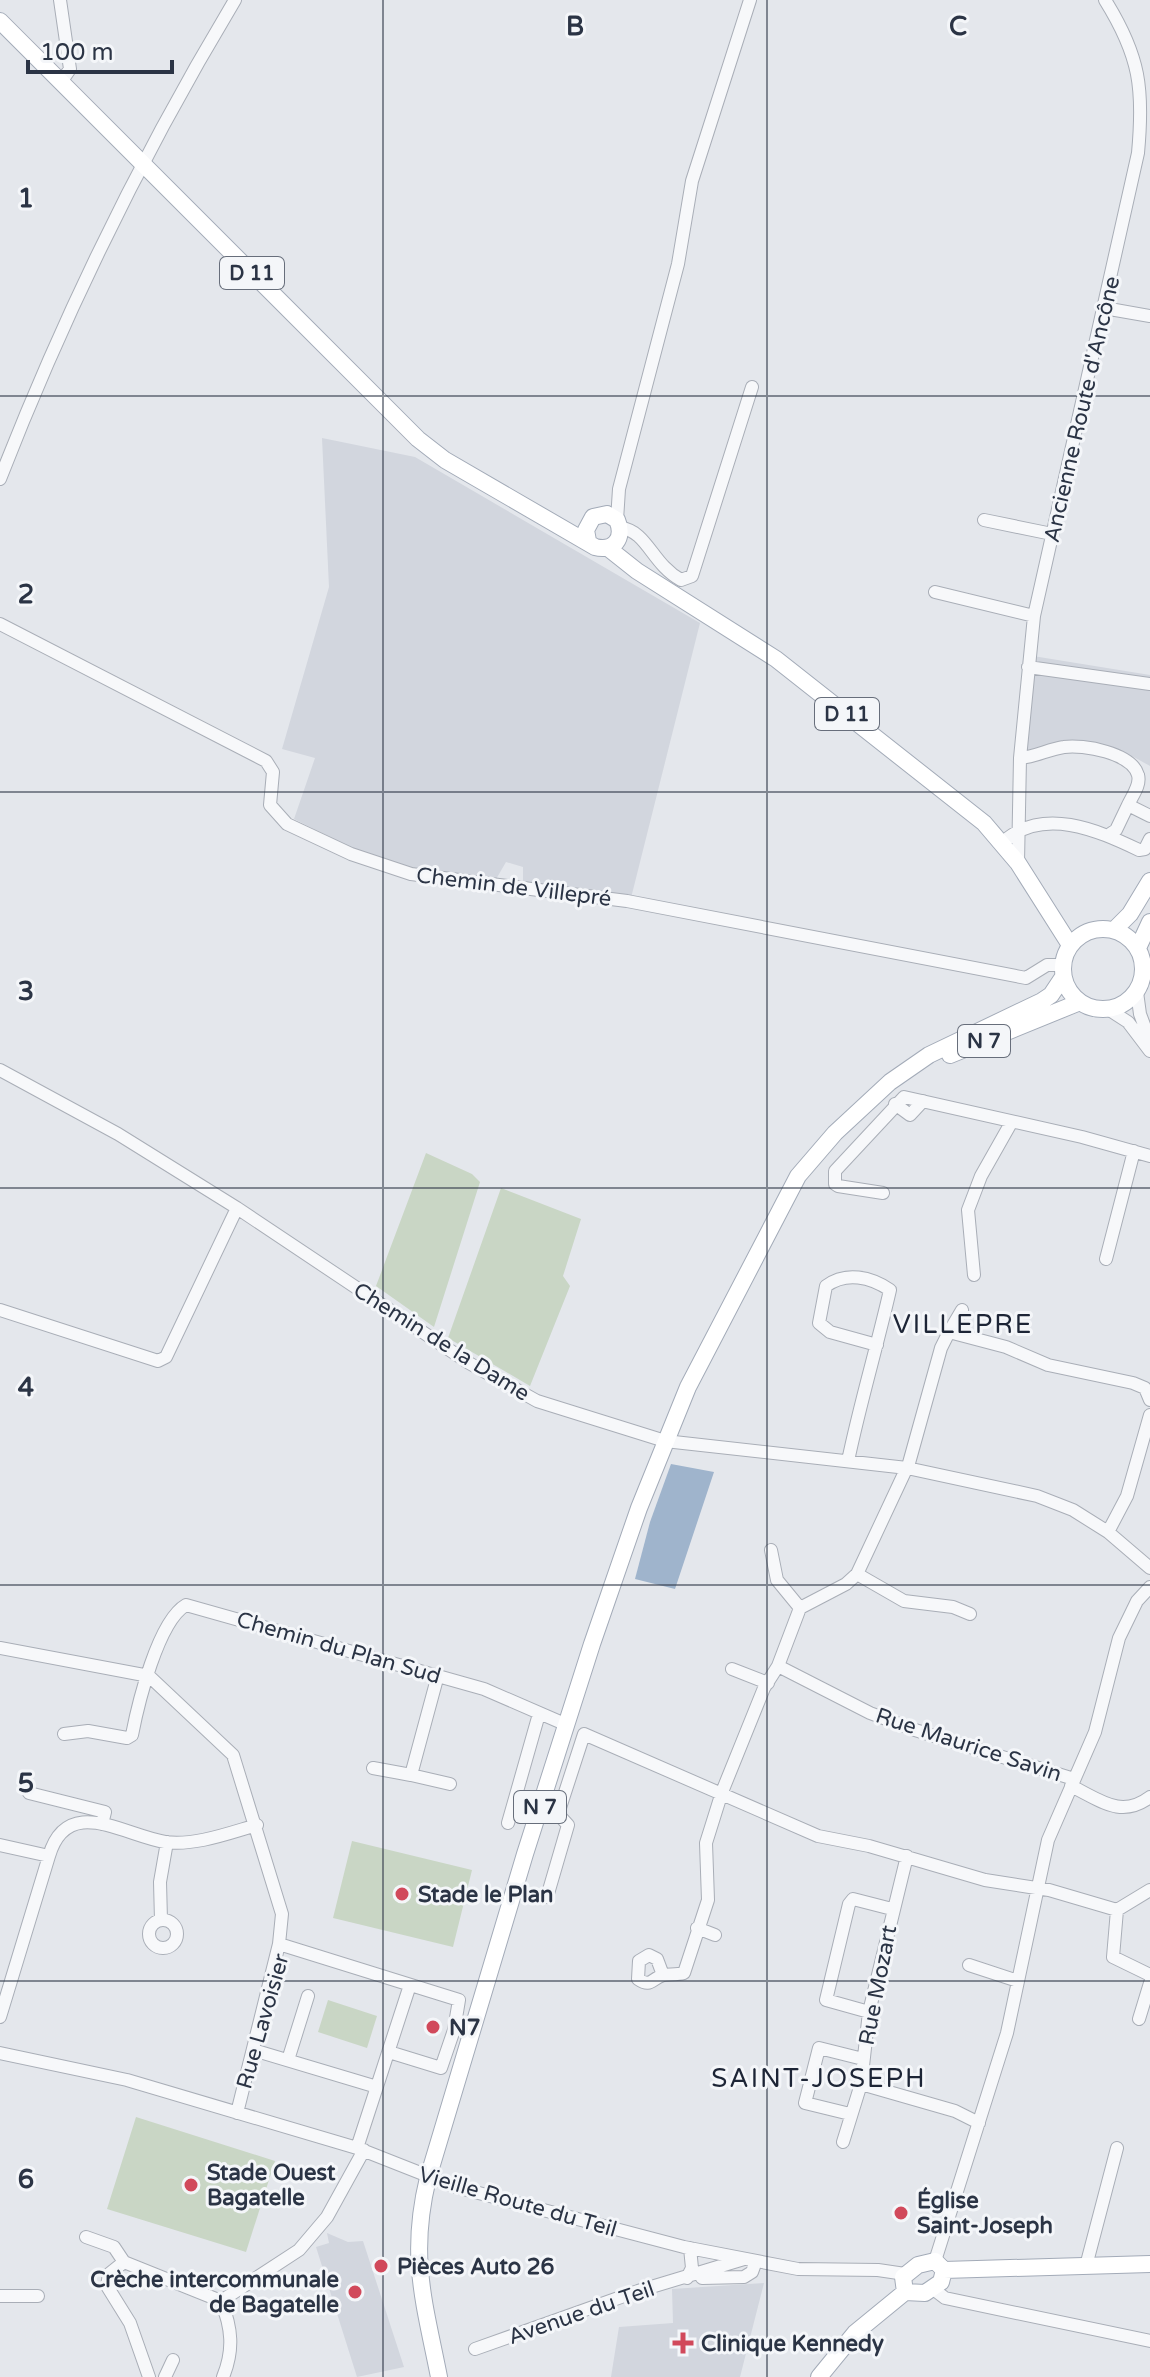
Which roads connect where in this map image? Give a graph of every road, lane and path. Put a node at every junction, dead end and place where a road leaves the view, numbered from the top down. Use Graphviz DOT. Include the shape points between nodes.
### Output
graph roads {
  1 [pos="60,0"];
  2 [pos="235,0"];
  3 [pos="750,0"];
  4 [pos="1105,0"];
  5 [pos="0,21"];
  6 [pos="61,82"];
  7 [pos="143,164"];
  8 [pos="1104,308"];
  9 [pos="1150,316"];
  10 [pos="752,387"];
  11 [pos="0,479"];
  12 [pos="520,506"];
  13 [pos="984,520"];
  14 [pos="610,528"];
  15 [pos="1052,534"];
  16 [pos="935,592"];
  17 [pos="1034,616"];
  18 [pos="0,624"];
  19 [pos="1028,667"];
  20 [pos="1150,684"];
  21 [pos="1020,758"];
  22 [pos="1128,805"];
  23 [pos="1150,816"];
  24 [pos="1019,827"];
  25 [pos="1110,834"];
  26 [pos="1150,839"];
  27 [pos="1003,842"];
  28 [pos="1018,863"];
  29 [pos="1150,881"];
  30 [pos="1150,922"];
  31 [pos="1114,930"];
  32 [pos="1085,933"];
  33 [pos="1070,945"];
  34 [pos="1138,948"];
  35 [pos="1063,971"];
  36 [pos="1137,992"];
  37 [pos="1080,1002"];
  38 [pos="1108,1009"];
  39 [pos="1150,1041"];
  40 [pos="1150,1051"];
  41 [pos="0,1070"];
  42 [pos="890,1082"];
  43 [pos="1011,1123"];
  44 [pos="1134,1151"];
  45 [pos="1150,1156"];
  46 [pos="883,1193"];
  47 [pos="237,1208"];
  48 [pos="1106,1259"];
  49 [pos="974,1275"];
  50 [pos="0,1310"];
  51 [pos="962,1310"];
  52 [pos="949,1332"];
  53 [pos="877,1345"];
  54 [pos="1150,1400"];
  55 [pos="1150,1415"];
  56 [pos="665,1441"];
  57 [pos="848,1461"];
  58 [pos="907,1468"];
  59 [pos="1108,1532"];
  60 [pos="771,1550"];
  61 [pos="1150,1568"];
  62 [pos="857,1574"];
  63 [pos="1150,1587"];
  64 [pos="800,1608"];
  65 [pos="970,1614"];
  66 [pos="0,1648"];
  67 [pos="778,1666"];
  68 [pos="732,1669"];
  69 [pos="438,1675"];
  70 [pos="149,1676"];
  71 [pos="768,1683"];
  72 [pos="539,1714"];
  73 [pos="567,1725"];
  74 [pos="64,1734"];
  75 [pos="373,1768"];
  76 [pos="411,1775"];
  77 [pos="1073,1782"];
  78 [pos="450,1784"];
  79 [pos="722,1792"];
  80 [pos="29,1793"];
  81 [pos="1150,1797"];
  82 [pos="508,1823"];
  83 [pos="102,1824"];
  84 [pos="257,1825"];
  85 [pos="167,1842"];
  86 [pos="0,1845"];
  87 [pos="49,1856"];
  88 [pos="907,1856"];
  89 [pos="1037,1888"];
  90 [pos="1150,1890"];
  91 [pos="547,1897"];
  92 [pos="892,1909"];
  93 [pos="1117,1910"];
  94 [pos="161,1920"];
  95 [pos="697,1928"];
  96 [pos="715,1935"];
  97 [pos="279,1944"];
  98 [pos="969,1965"];
  99 [pos="663,1975"];
  100 [pos="1150,1975"];
  101 [pos="1018,1981"];
  102 [pos="1150,1983"];
  103 [pos="410,1985"];
  104 [pos="308,1996"];
  105 [pos="869,2012"];
  106 [pos="0,2017"];
  107 [pos="1139,2019"];
  108 [pos="253,2050"];
  109 [pos="389,2052"];
  110 [pos="0,2053"];
  111 [pos="863,2059"];
  112 [pos="288,2060"];
  113 [pos="861,2084"];
  114 [pos="377,2087"];
  115 [pos="237,2113"];
  116 [pos="850,2114"];
  117 [pos="979,2123"];
  118 [pos="843,2142"];
  119 [pos="1117,2148"];
  120 [pos="360,2149"];
  121 [pos="428,2178"];
  122 [pos="86,2237"];
  123 [pos="690,2248"];
  124 [pos="751,2260"];
  125 [pos="124,2262"];
  126 [pos="1150,2264"];
  127 [pos="940,2265"];
  128 [pos="1086,2266"];
  129 [pos="687,2278"];
  130 [pos="905,2283"];
  131 [pos="932,2288"];
  132 [pos="0,2296"];
  133 [pos="38,2296"];
  134 [pos="221,2301"];
  135 [pos="1150,2341"];
  136 [pos="475,2349"];
  137 [pos="173,2360"];
  138 [pos="431,2375"];
  139 [pos="149,2377"];
  140 [pos="165,2377"];
  141 [pos="223,2377"];
  142 [pos="819,2377"];
  1 -- 6 [label="street" via="70,69"];
  2 -- 7 [label="street"];
  3 -- 14 [label="street" via="692,181 678,264"];
  4 -- 8 [label="street, Ancienne Route d'Ancône" via="1139,69 1143,103 1138,153"];
  5 -- 6 [label="main road, D 11"];
  6 -- 7 [label="main road, D 11"];
  7 -- 11 [label="street" via="78,294"];
  7 -- 12 [label="main road, D 11" via="415,436"];
  8 -- 9 [label="street"];
  8 -- 15 [label="street, Ancienne Route d'Ancône"];
  10 -- 14 [label="street" via="692,576 681,580 666,572 639,534"];
  12 -- 14 [label="main road, D 11"];
  12 -- 14 [label="main road, D 11" via="595,547"];
  13 -- 15 [label="street"];
  14 -- 27 [label="main road, D 11" via="659,585 776,659"];
  15 -- 17 [label="street, Ancienne Route d'Ancône"];
  16 -- 17 [label="street"];
  17 -- 19 [label="street, Ancienne Route d'Ancône"];
  18 -- 35 [label="street, Chemin de Villepré" via="266,761 273,772 270,805 287,824 411,874 627,901 1026,978 1047,965"];
  19 -- 20 [label="street"];
  19 -- 21 [label="street, Ancienne Route d'Ancône"];
  21 -- 22 [label="street" via="1073,746 1115,755 1138,773"];
  21 -- 24 [label="street, Ancienne Route d'Ancône"];
  22 -- 23 [label="street"];
  22 -- 25 [label="street"];
  24 -- 25 [label="street" via="1058,824"];
  24 -- 27 [label="street"];
  24 -- 28 [label="street, Ancienne Route d'Ancône"];
  25 -- 26 [label="street" via="1139,850"];
  27 -- 28 [label="main road, D 11"];
  28 -- 32 [label="main road, D 11" via="1051,906"];
  28 -- 33 [label="main road, D 11"];
  29 -- 31 [label="main road"];
  30 -- 34 [label="main road"];
  31 -- 32 [label="main road"];
  31 -- 34 [label="main road"];
  32 -- 33 [label="main road"];
  33 -- 35 [label="main road"];
  34 -- 36 [label="main road" via="1144,970"];
  35 -- 37 [label="main road"];
  35 -- 42 [label="main road, N 7" via="1042,1001 929,1055"];
  36 -- 38 [label="main road"];
  36 -- 39 [label="street"];
  37 -- 38 [label="main road"];
  37 -- 42 [label="main road, N 7"];
  38 -- 40 [label="street" via="1128,1022"];
  41 -- 47 [label="street, Chemin de la Dame" via="118,1134"];
  42 -- 56 [label="main road, N 7" via="798,1176"];
  43 -- 44 [label="street"];
  43 -- 46 [label="street" via="904,1097 833,1178 838,1186"];
  43 -- 49 [label="street" via="968,1210"];
  44 -- 45 [label="street"];
  44 -- 48 [label="street"];
  47 -- 50 [label="street" via="166,1357 158,1361"];
  47 -- 56 [label="street, Chemin de la Dame" via="501,1384 537,1401"];
  51 -- 52 [label="street"];
  52 -- 54 [label="street" via="1048,1365 1133,1383 1145,1388"];
  52 -- 58 [label="street"];
  53 -- 53 [label="street" via="890,1290 845,1275 835,1279 826,1286 819,1323 830,1332"];
  53 -- 57 [label="street"];
  55 -- 59 [label="street" via="1127,1496"];
  56 -- 57 [label="street, Chemin de la Dame"];
  56 -- 73 [label="main road, N 7" via="620,1559"];
  57 -- 58 [label="street, Chemin de la Dame"];
  58 -- 59 [label="street, Chemin de la Dame" via="1037,1496"];
  58 -- 62 [label="street"];
  59 -- 61 [label="street, Chemin de la Dame"];
  60 -- 64 [label="street" via="777,1580"];
  62 -- 64 [label="street"];
  62 -- 65 [label="street" via="904,1601"];
  63 -- 77 [label="street" via="1119,1638 1095,1732"];
  64 -- 67 [label="street"];
  66 -- 70 [label="street"];
  67 -- 71 [label="street"];
  67 -- 77 [label="street, Rue Maurice Savin" via="900,1724"];
  68 -- 71 [label="street"];
  69 -- 70 [label="street, Chemin du Plan Sud" via="186,1605 167,1626"];
  69 -- 72 [label="street, Chemin du Plan Sud"];
  69 -- 76 [label="street"];
  70 -- 74 [label="street" via="139,1695 132,1735"];
  70 -- 84 [label="street" via="233,1755"];
  71 -- 79 [label="street"];
  72 -- 73 [label="street, Chemin du Plan Sud"];
  72 -- 82 [label="street"];
  73 -- 121 [label="main road, N 7"];
  75 -- 76 [label="street"];
  76 -- 78 [label="street"];
  77 -- 81 [label="street, Rue Maurice Savin" via="1125,1809"];
  77 -- 89 [label="street" via="1048,1840"];
  79 -- 88 [label="street" via="818,1836"];
  79 -- 91 [label="street" via="584,1734 558,1814 568,1825"];
  79 -- 95 [label="street" via="706,1843 708,1900"];
  80 -- 83 [label="street" via="105,1812"];
  83 -- 85 [label="street"];
  83 -- 87 [label="street" via="76,1823 63,1830 53,1840"];
  84 -- 85 [label="street" via="205,1839"];
  84 -- 97 [label="street" via="282,1914"];
  85 -- 94 [label="street"];
  86 -- 87 [label="street"];
  87 -- 106 [label="street"];
  88 -- 89 [label="street" via="985,1880"];
  88 -- 92 [label="street, Rue Mozart"];
  89 -- 93 [label="street"];
  89 -- 101 [label="street"];
  90 -- 93 [label="street"];
  92 -- 105 [label="street, Rue Mozart"];
  92 -- 105 [label="street" via="862,1900 849,1904 826,2000"];
  93 -- 100 [label="street" via="1113,1957"];
  95 -- 96 [label="street"];
  95 -- 99 [label="street" via="684,1973"];
  97 -- 103 [label="street, Rue Lavoisier"];
  97 -- 108 [label="street, Rue Lavoisier"];
  98 -- 101 [label="street"];
  101 -- 117 [label="street"];
  102 -- 107 [label="street"];
  103 -- 109 [label="street"];
  103 -- 109 [label="street, Rue Lavoisier" via="459,2000 444,2065"];
  104 -- 112 [label="street"];
  105 -- 111 [label="street, Rue Mozart"];
  108 -- 112 [label="street"];
  108 -- 115 [label="street, Rue Lavoisier"];
  109 -- 114 [label="street"];
  110 -- 115 [label="street, Vieille Route du Teil" via="127,2080"];
  111 -- 113 [label="street, Rue Mozart"];
  111 -- 116 [label="street" via="819,2048 805,2103"];
  112 -- 114 [label="street"];
  113 -- 116 [label="street, Rue Mozart"];
  113 -- 117 [label="street"];
  114 -- 120 [label="street"];
  115 -- 120 [label="street, Vieille Route du Teil"];
  116 -- 118 [label="street, Rue Mozart"];
  117 -- 127 [label="street"];
  119 -- 128 [label="street"];
  120 -- 121 [label="street, Vieille Route du Teil"];
  120 -- 134 [label="street" via="327,2217 299,2250"];
  121 -- 123 [label="street, Vieille Route du Teil"];
  121 -- 138 [label="main road, N 7" via="418,2229 418,2305"];
  122 -- 125 [label="street" via="114,2247"];
  123 -- 124 [label="street, Vieille Route du Teil"];
  123 -- 129 [label="street"];
  124 -- 129 [label="street, Avenue du Teil"];
  124 -- 130 [label="street, Vieille Route du Teil" via="798,2269 878,2270"];
  125 -- 134 [label="street"];
  125 -- 139 [label="street" via="109,2274 107,2286 130,2323"];
  126 -- 128 [label="main road"];
  127 -- 128 [label="main road"];
  127 -- 130 [label="main road" via="918,2265"];
  127 -- 131 [label="main road" via="941,2282"];
  129 -- 136 [label="street, Avenue du Teil"];
  130 -- 131 [label="main road" via="916,2295"];
  130 -- 142 [label="main road"];
  131 -- 135 [label="street" via="945,2298"];
  132 -- 133 [label="street"];
  134 -- 141 [label="street" via="231,2334"];
  137 -- 140 [label="street"];
}
